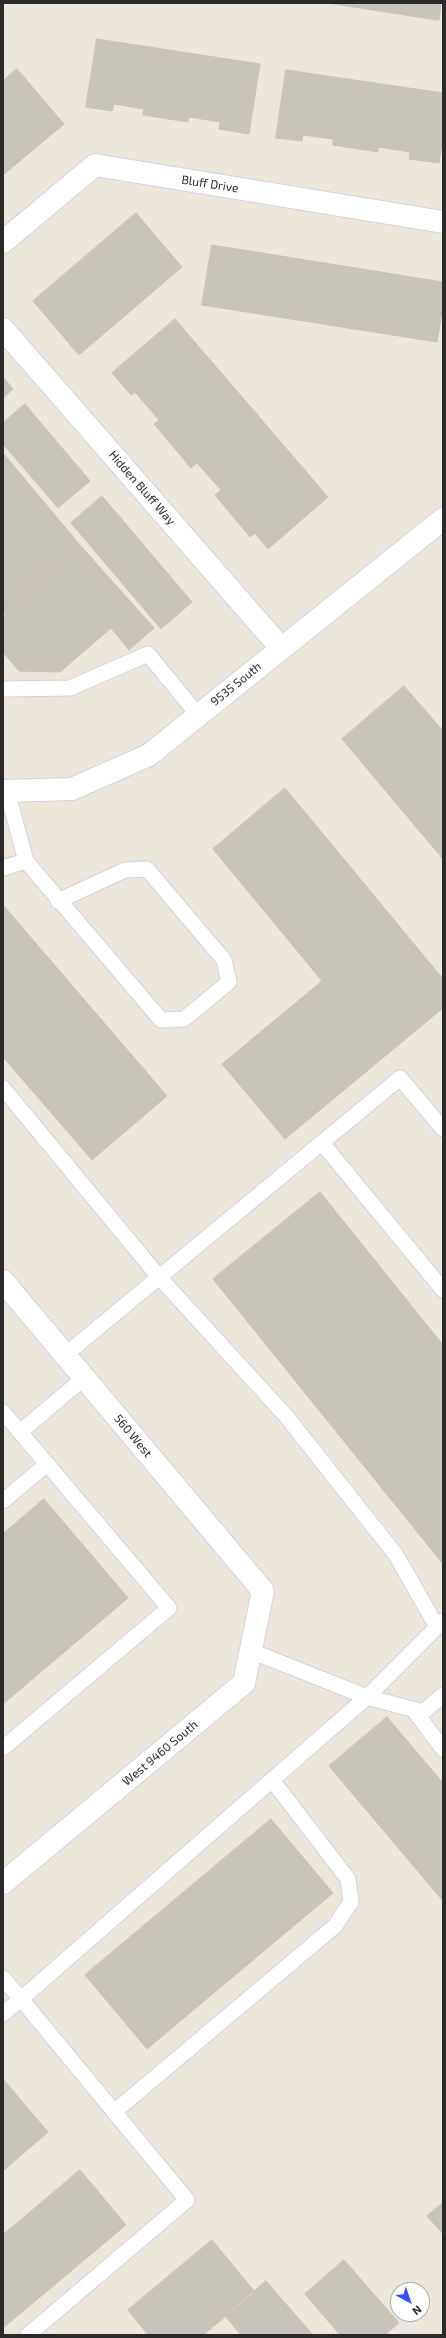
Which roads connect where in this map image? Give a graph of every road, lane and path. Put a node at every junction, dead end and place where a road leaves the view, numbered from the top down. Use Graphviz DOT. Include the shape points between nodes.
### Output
graph roads {
  1 [pos="443,222"];
  2 [pos="3,242"];
  3 [pos="3,329"];
  4 [pos="443,519"];
  5 [pos="281,648"];
  6 [pos="3,689"];
  7 [pos="198,715"];
  8 [pos="5,791"];
  9 [pos="26,861"];
  10 [pos="3,868"];
  11 [pos="58,901"];
  12 [pos="3,1088"];
  13 [pos="443,1130"];
  14 [pos="322,1143"];
  15 [pos="160,1278"];
  16 [pos="3,1281"];
  17 [pos="443,1290"];
  18 [pos="65,1355"];
  19 [pos="84,1378"];
  20 [pos="3,1412"];
  21 [pos="20,1432"];
  22 [pos="47,1464"];
  23 [pos="3,1501"];
  24 [pos="263,1591"];
  25 [pos="440,1624"];
  26 [pos="251,1651"];
  27 [pos="443,1696"];
  28 [pos="367,1697"];
  29 [pos="413,1709"];
  30 [pos="3,1748"];
  31 [pos="443,1749"];
  32 [pos="272,1780"];
  33 [pos="3,1883"];
  34 [pos="3,1978"];
  35 [pos="21,1999"];
  36 [pos="3,2014"];
  37 [pos="114,2112"];
  38 [pos="28,2335"];
  1 -- 2 [label="street, Bluff Drive" via="94,165"];
  3 -- 5 [label="street, Hidden Bluff Way"];
  4 -- 5 [label="street, 9535 South"];
  5 -- 7 [label="street, 9535 South"];
  6 -- 7 [label="lane" via="70,688 148,654"];
  7 -- 8 [label="street, 9535 South" via="149,755 72,789"];
  8 -- 9 [label="lane"];
  9 -- 10 [label="lane"];
  9 -- 11 [label="lane"];
  11 -- 11 [label="lane" via="161,1020 184,1020 229,982 224,960 147,869 125,870"];
  12 -- 15 [label="lane"];
  13 -- 14 [label="lane" via="400,1078"];
  14 -- 15 [label="lane"];
  14 -- 17 [label="lane"];
  15 -- 18 [label="lane"];
  15 -- 25 [label="lane" via="286,1416 396,1555"];
  16 -- 18 [label="street, 560 West"];
  18 -- 19 [label="street, 560 West"];
  19 -- 21 [label="lane"];
  19 -- 24 [label="street, 560 West"];
  20 -- 21 [label="lane"];
  21 -- 22 [label="lane"];
  22 -- 23 [label="lane"];
  22 -- 30 [label="lane" via="169,1608"];
  24 -- 26 [label="street, West 9460 South"];
  25 -- 28 [label="lane"];
  26 -- 28 [label="lane"];
  26 -- 33 [label="street, West 9460 South" via="244,1683"];
  27 -- 29 [label="lane" via="423,1712"];
  28 -- 29 [label="lane"];
  28 -- 32 [label="lane"];
  29 -- 31 [label="lane"];
  32 -- 35 [label="lane"];
  32 -- 37 [label="lane" via="348,1879 351,1902 335,1926"];
  34 -- 35 [label="lane"];
  35 -- 36 [label="lane"];
  35 -- 37 [label="lane"];
  37 -- 38 [label="lane" via="187,2200"];
}
